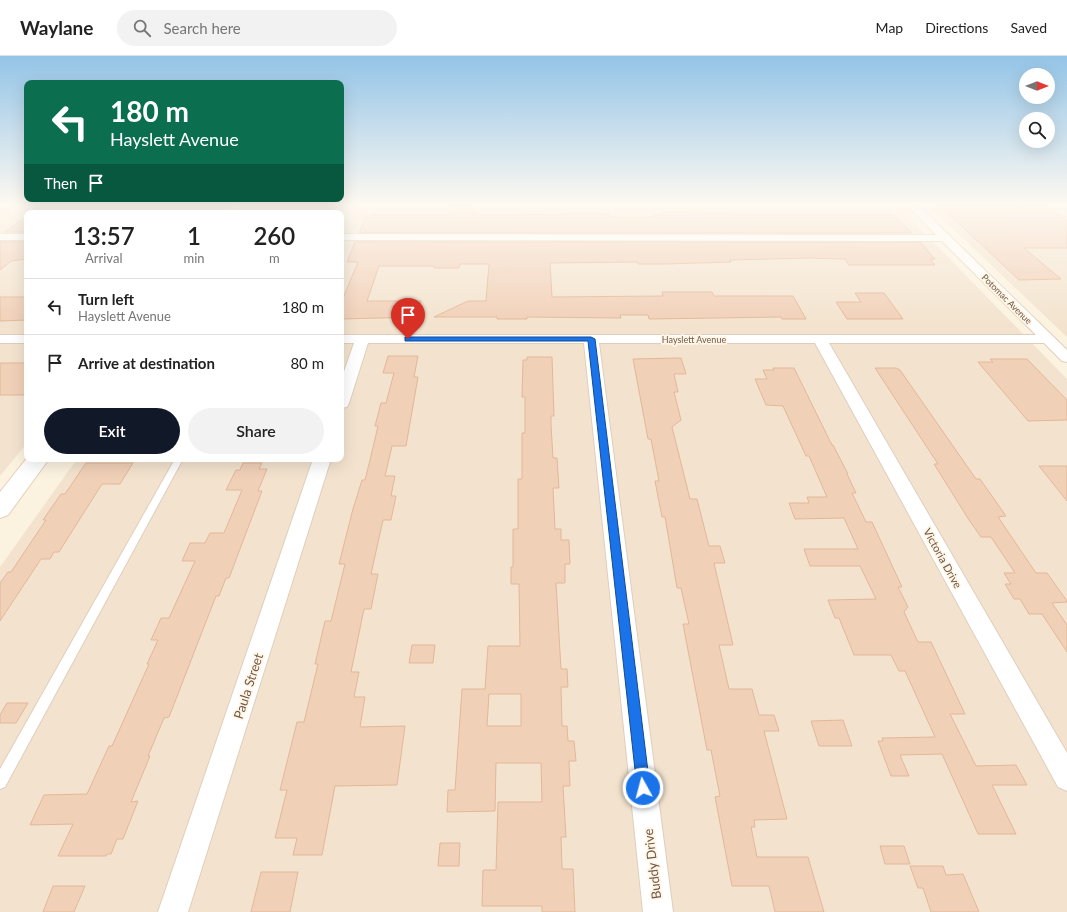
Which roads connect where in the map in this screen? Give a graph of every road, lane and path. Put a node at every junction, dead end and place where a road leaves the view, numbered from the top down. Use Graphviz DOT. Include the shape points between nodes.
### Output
graph roads {
  1 [pos="952,245"];
  2 [pos="0,339"];
  3 [pos="24,339"];
  4 [pos="344,339"];
  5 [pos="362,339"];
  6 [pos="591,339"];
  7 [pos="820,339"];
  8 [pos="1048,339"];
  9 [pos="1067,358"];
  10 [pos="344,394"];
  11 [pos="36,462"];
  12 [pos="177,462"];
  13 [pos="321,462"];
  14 [pos="0,509"];
  15 [pos="1067,778"];
  16 [pos="0,782"];
  17 [pos="173,912"];
  18 [pos="658,912"];
  1 -- 8 [label="street, Potomac Avenue"];
  2 -- 3 [label="street"];
  4 -- 5 [label="street, Hayslett Avenue"];
  5 -- 6 [label="street, Hayslett Avenue"];
  5 -- 10 [label="street"];
  6 -- 7 [label="street, Hayslett Avenue"];
  6 -- 18 [label="street, Buddy Drive"];
  7 -- 8 [label="street, Hayslett Avenue"];
  7 -- 15 [label="street, Victoria Drive"];
  8 -- 9 [label="street, Potomac Avenue"];
  11 -- 14 [label="street"];
  12 -- 16 [label="lane"];
  13 -- 17 [label="street, Paula Street"];
}
